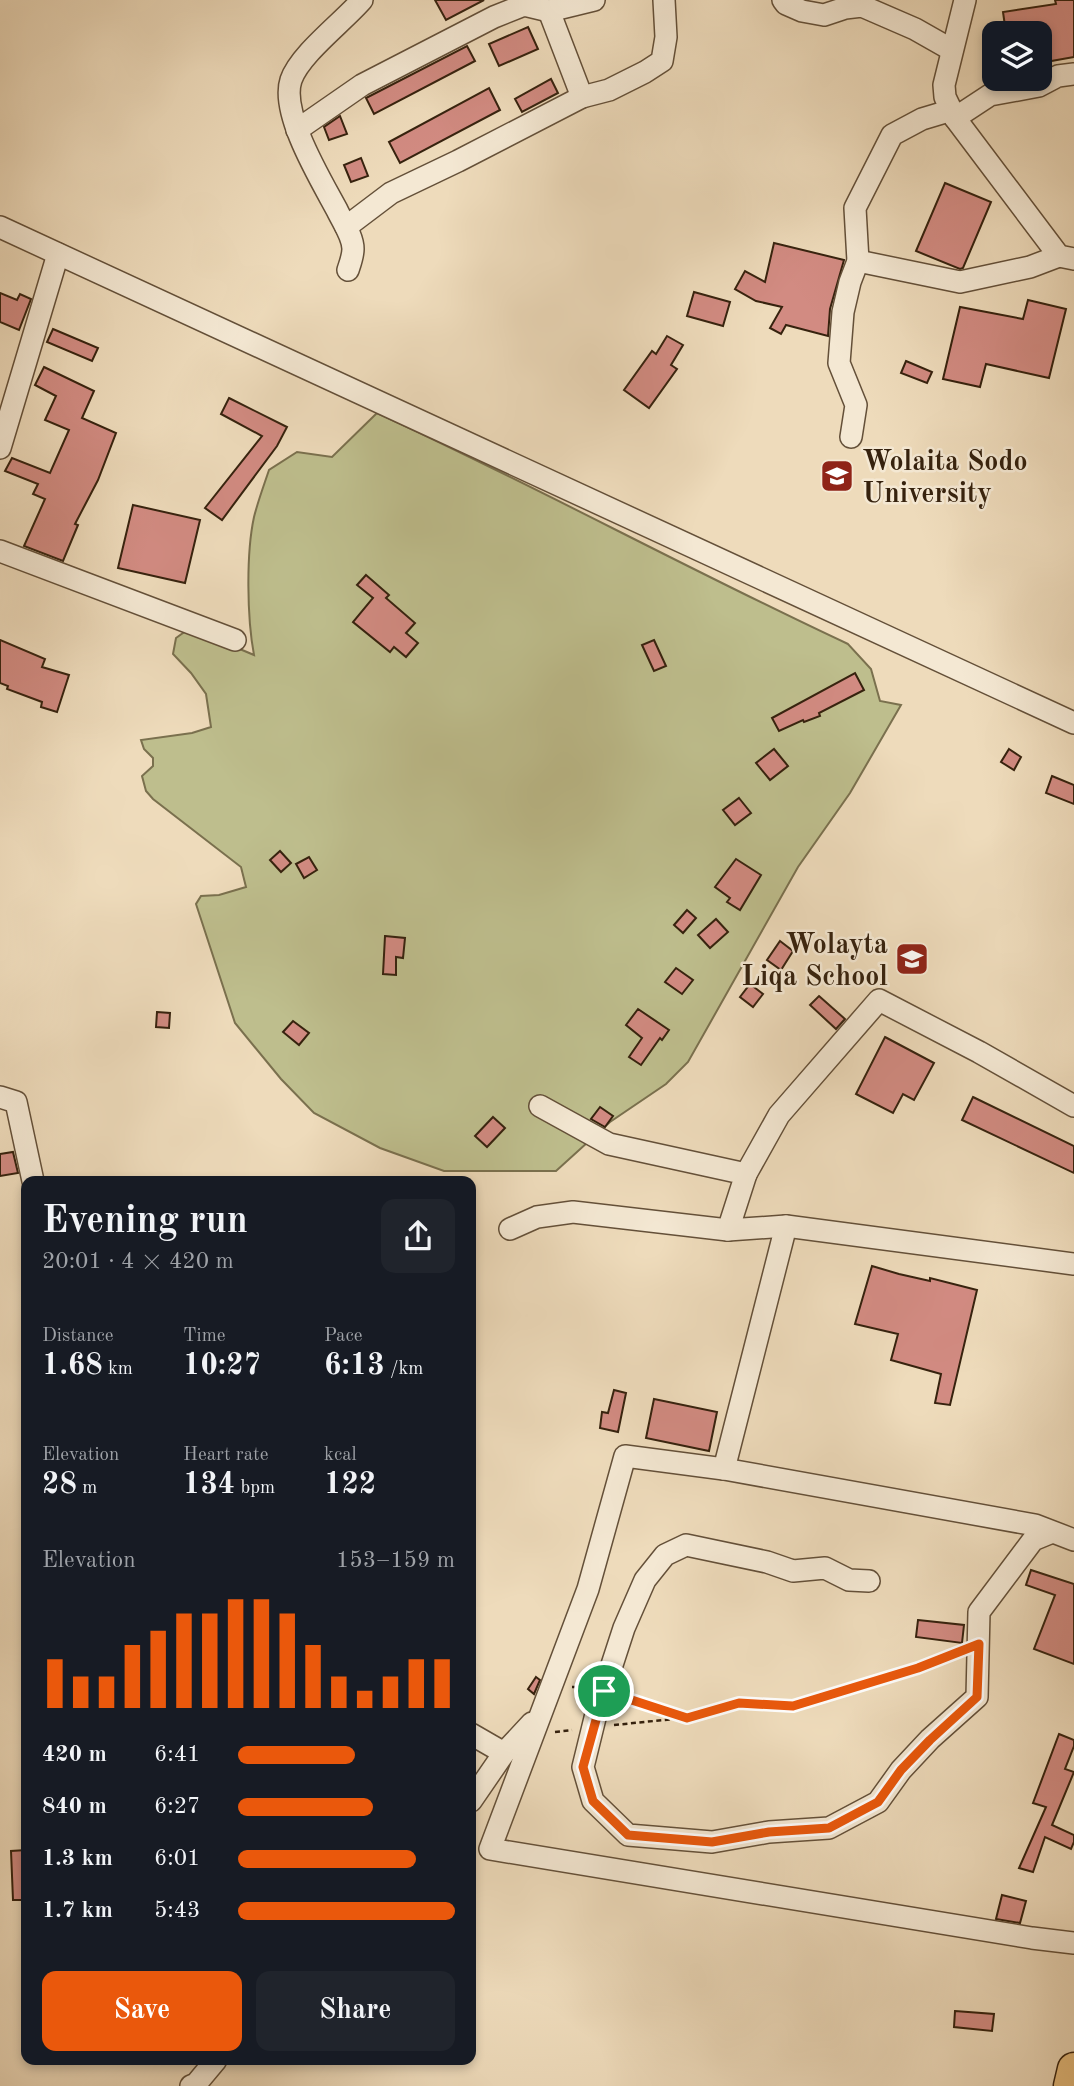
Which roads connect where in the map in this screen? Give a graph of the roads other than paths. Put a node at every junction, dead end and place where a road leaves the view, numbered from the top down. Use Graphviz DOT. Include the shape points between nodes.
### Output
graph roads {
  1 [pos="362,0"];
  2 [pos="594,0"];
  3 [pos="664,0"];
  4 [pos="783,0"];
  5 [pos="965,0"];
  6 [pos="549,10"];
  7 [pos="952,50"];
  8 [pos="1074,74"];
  9 [pos="582,97"];
  10 [pos="954,114"];
  11 [pos="297,130"];
  12 [pos="0,227"];
  13 [pos="346,227"];
  14 [pos="58,254"];
  15 [pos="1066,258"];
  16 [pos="858,261"];
  17 [pos="348,270"];
  18 [pos="851,437"];
  19 [pos="0,448"];
  20 [pos="0,551"];
  21 [pos="235,640"];
  22 [pos="1074,723"];
  23 [pos="0,1097"];
  24 [pos="540,1106"];
  25 [pos="1074,1106"];
  26 [pos="746,1174"];
  27 [pos="32,1176"];
  28 [pos="786,1226"];
  29 [pos="510,1229"];
  30 [pos="728,1230"];
  31 [pos="1074,1264"];
  32 [pos="724,1469"];
  33 [pos="1050,1533"];
  34 [pos="1074,1540"];
  35 [pos="869,1581"];
  36 [pos="542,1711"];
  37 [pos="476,1737"];
  38 [pos="504,1754"];
  39 [pos="476,1794"];
  40 [pos="1074,1943"];
  41 [pos="212,2065"];
  42 [pos="1074,2068"];
  43 [pos="191,2086"];
  44 [pos="1070,2086"];
  1 -- 11 [label="street" via="299,65 289,96"];
  2 -- 6 [label="street"];
  3 -- 9 [label="street" via="662,61 609,90"];
  4 -- 7 [label="street" via="802,11 824,15 862,6"];
  5 -- 7 [label="street"];
  6 -- 9 [label="street"];
  6 -- 11 [label="street" via="524,5 494,17 362,85"];
  7 -- 10 [label="street" via="944,85"];
  8 -- 10 [label="street" via="990,95"];
  9 -- 13 [label="street" via="391,193"];
  10 -- 15 [label="street"];
  10 -- 16 [label="street" via="922,119 891,135 855,208"];
  11 -- 13 [label="street"];
  12 -- 14 [label="street"];
  13 -- 17 [label="street" via="353,248"];
  14 -- 19 [label="street"];
  14 -- 22 [label="street"];
  15 -- 16 [label="street" via="960,282"];
  16 -- 18 [label="street" via="843,312 839,363 856,405"];
  20 -- 21 [label="street"];
  23 -- 27 [label="street" via="16,1102"];
  24 -- 26 [label="street" via="609,1144"];
  25 -- 26 [label="street" via="879,1000 779,1115"];
  26 -- 30 [label="street"];
  28 -- 30 [label="street"];
  28 -- 31 [label="street"];
  28 -- 32 [label="street"];
  29 -- 30 [label="street" via="537,1217 573,1212"];
  32 -- 33 [label="street" via="1035,1525"];
  32 -- 36 [label="street" via="625,1456 589,1589"];
  33 -- 34 [label="street"];
  33 -- 35 [label="street" via="1033,1540 979,1612 977,1697 911,1760 878,1802 829,1828 712,1842 628,1835 593,1801 583,1767 604,1691 645,1580 665,1555 686,1545 793,1570 825,1568 849,1580"];
  36 -- 38 [label="street"];
  36 -- 40 [label="street" via="489,1849"];
  37 -- 38 [label="street"];
  38 -- 39 [label="street"];
  41 -- 43 [label="street"];
  42 -- 44 [label="highway"];
}
